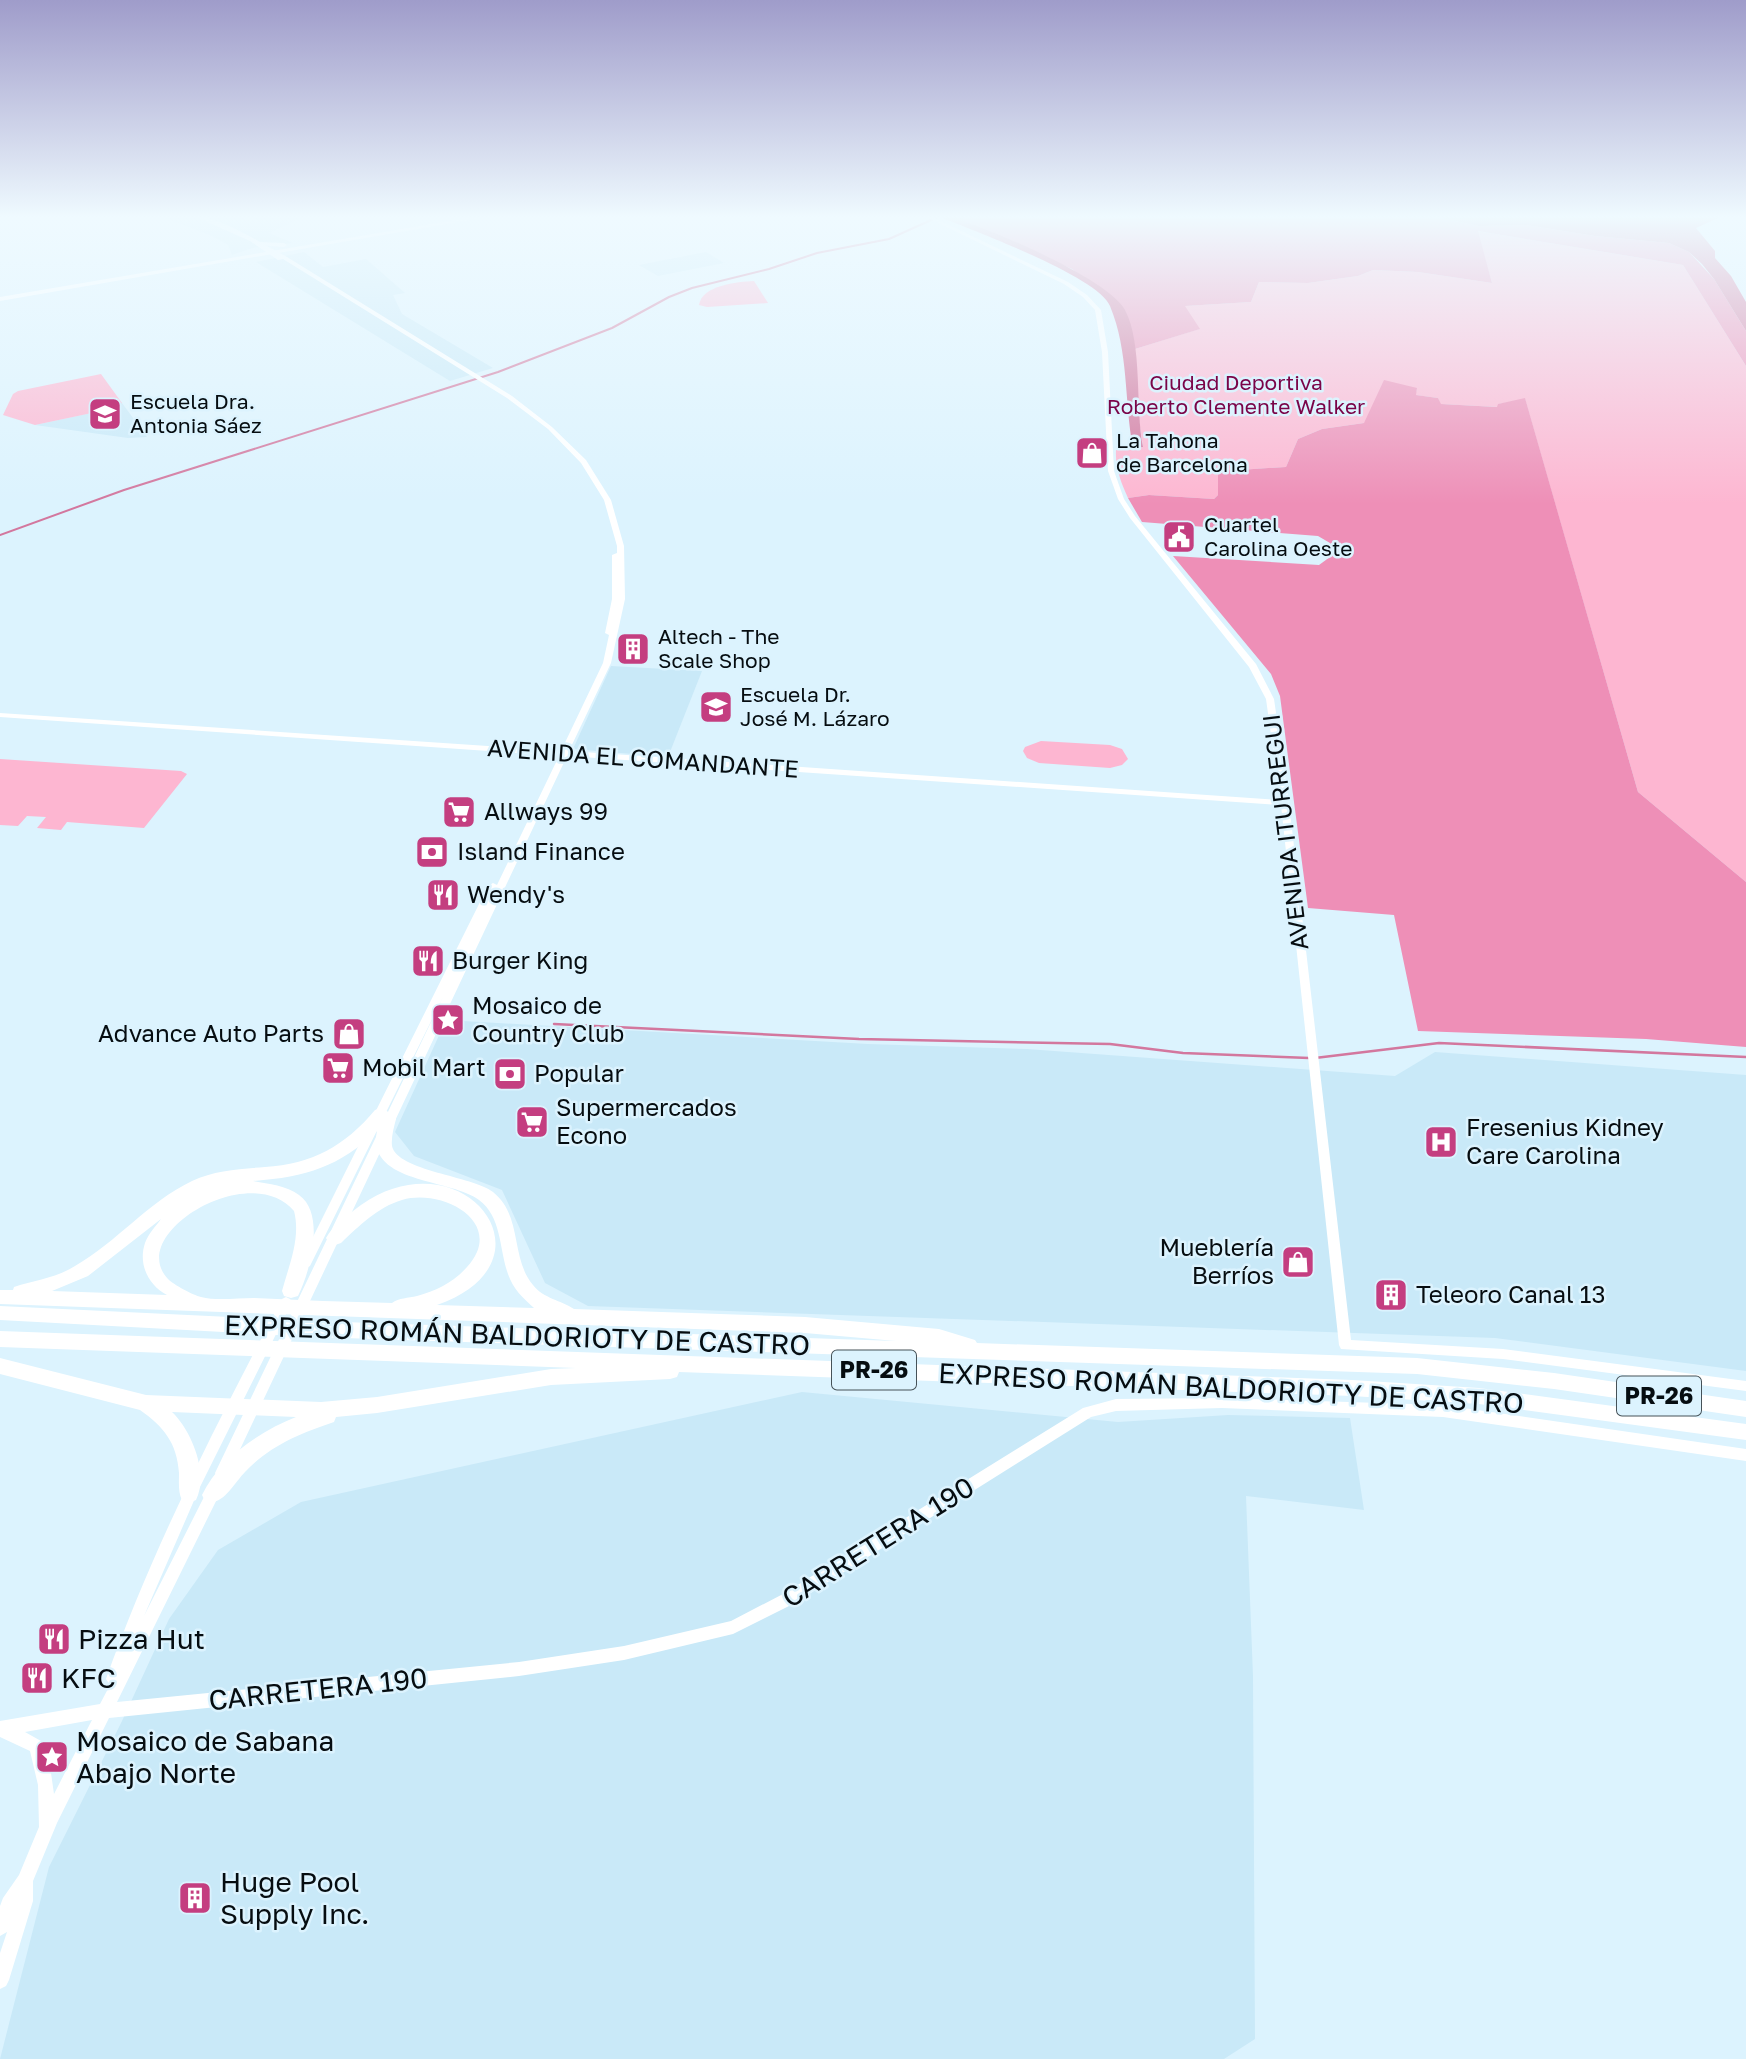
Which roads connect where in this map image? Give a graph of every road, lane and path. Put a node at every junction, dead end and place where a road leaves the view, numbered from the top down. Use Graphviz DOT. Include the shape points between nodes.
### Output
graph roads {
  1 [pos="370,312"];
  2 [pos="1098,312"];
  3 [pos="0,715"];
  4 [pos="561,752"];
  5 [pos="1285,803"];
  6 [pos="385,1117"];
  7 [pos="335,1238"];
  8 [pos="301,1291"];
  9 [pos="0,1296"];
  10 [pos="207,1305"];
  11 [pos="345,1310"];
  12 [pos="0,1313"];
  13 [pos="586,1318"];
  14 [pos="0,1339"];
  15 [pos="994,1353"];
  16 [pos="732,1365"];
  17 [pos="0,1366"];
  18 [pos="1746,1386"];
  19 [pos="146,1403"];
  20 [pos="377,1405"];
  21 [pos="242,1407"];
  22 [pos="1746,1409"];
  23 [pos="1746,1432"];
  24 [pos="1746,1455"];
  25 [pos="189,1494"];
  26 [pos="212,1495"];
  27 [pos="103,1711"];
  28 [pos="2,1729"];
  29 [pos="45,1832"];
  30 [pos="25,1881"];
  31 [pos="0,1927"];
  32 [pos="0,1980"];
  1 -- 4 [label="street" via="529,413 565,446 596,489 616,553 616,599 601,663"];
  2 -- 5 [label="street, AVENIDA ITURREGUI" via="1114,482 1132,517 1261,679 1271,707"];
  3 -- 4 [label="street, AVENIDA EL COMANDANTE"];
  4 -- 5 [label="street, AVENIDA EL COMANDANTE"];
  4 -- 6 [label="street" via="435,1028"];
  5 -- 18 [label="street, AVENIDA ITURREGUI" via="1345,1345 1503,1354"];
  6 -- 7 [label="street"];
  6 -- 8 [label="street"];
  6 -- 9 [label="highway" via="353,1146 324,1162 293,1171 237,1174 201,1184 161,1209 83,1271 43,1287"];
  6 -- 13 [label="highway" via="384,1146 389,1157 486,1196 501,1217 515,1275 522,1285 549,1307"];
  7 -- 8 [label="street"];
  7 -- 11 [label="highway" via="366,1210 413,1191 441,1193 467,1203 487,1229 488,1243 477,1268 448,1292 414,1304"];
  8 -- 10 [label="highway" via="302,1210 289,1196 276,1191 231,1187 211,1192 177,1212 152,1247 150,1261 160,1284"];
  8 -- 21 [label="street" via="267,1378"];
  8 -- 21 [label="street" via="247,1377"];
  9 -- 10 [label="highway"];
  10 -- 11 [label="highway"];
  11 -- 13 [label="highway"];
  12 -- 15 [label="highway, EXPRESO ROMÁN BALDORIOTY DE CASTRO / PR-26"];
  13 -- 15 [label="highway" via="819,1326 939,1337"];
  14 -- 16 [label="highway, EXPRESO ROMÁN BALDORIOTY DE CASTRO / PR-26"];
  15 -- 22 [label="highway, EXPRESO ROMÁN BALDORIOTY DE CASTRO / PR-26" via="1417,1366"];
  16 -- 20 [label="highway" via="551,1377"];
  16 -- 23 [label="highway, EXPRESO ROMÁN BALDORIOTY DE CASTRO / PR-26" via="1420,1391"];
  17 -- 19 [label="highway"];
  19 -- 21 [label="highway"];
  19 -- 25 [label="highway" via="179,1431 190,1463"];
  20 -- 21 [label="highway" via="321,1410"];
  20 -- 26 [label="highway" via="316,1419 275,1436 242,1458"];
  21 -- 25 [label="street"];
  21 -- 26 [label="street"];
  24 -- 27 [label="street, CARRETERA 190" via="1443,1411 1222,1403 1116,1405 1088,1412 788,1599 733,1627 624,1653 519,1669"];
  25 -- 27 [label="street" via="132,1624"];
  26 -- 27 [label="street"];
  27 -- 28 [label="street, CARRETERA 190"];
  27 -- 29 [label="street"];
  28 -- 29 [label="street" via="36,1746 48,1796"];
  29 -- 30 [label="street"];
  30 -- 31 [label="street"];
  30 -- 32 [label="street" via="24,1901"];
}
